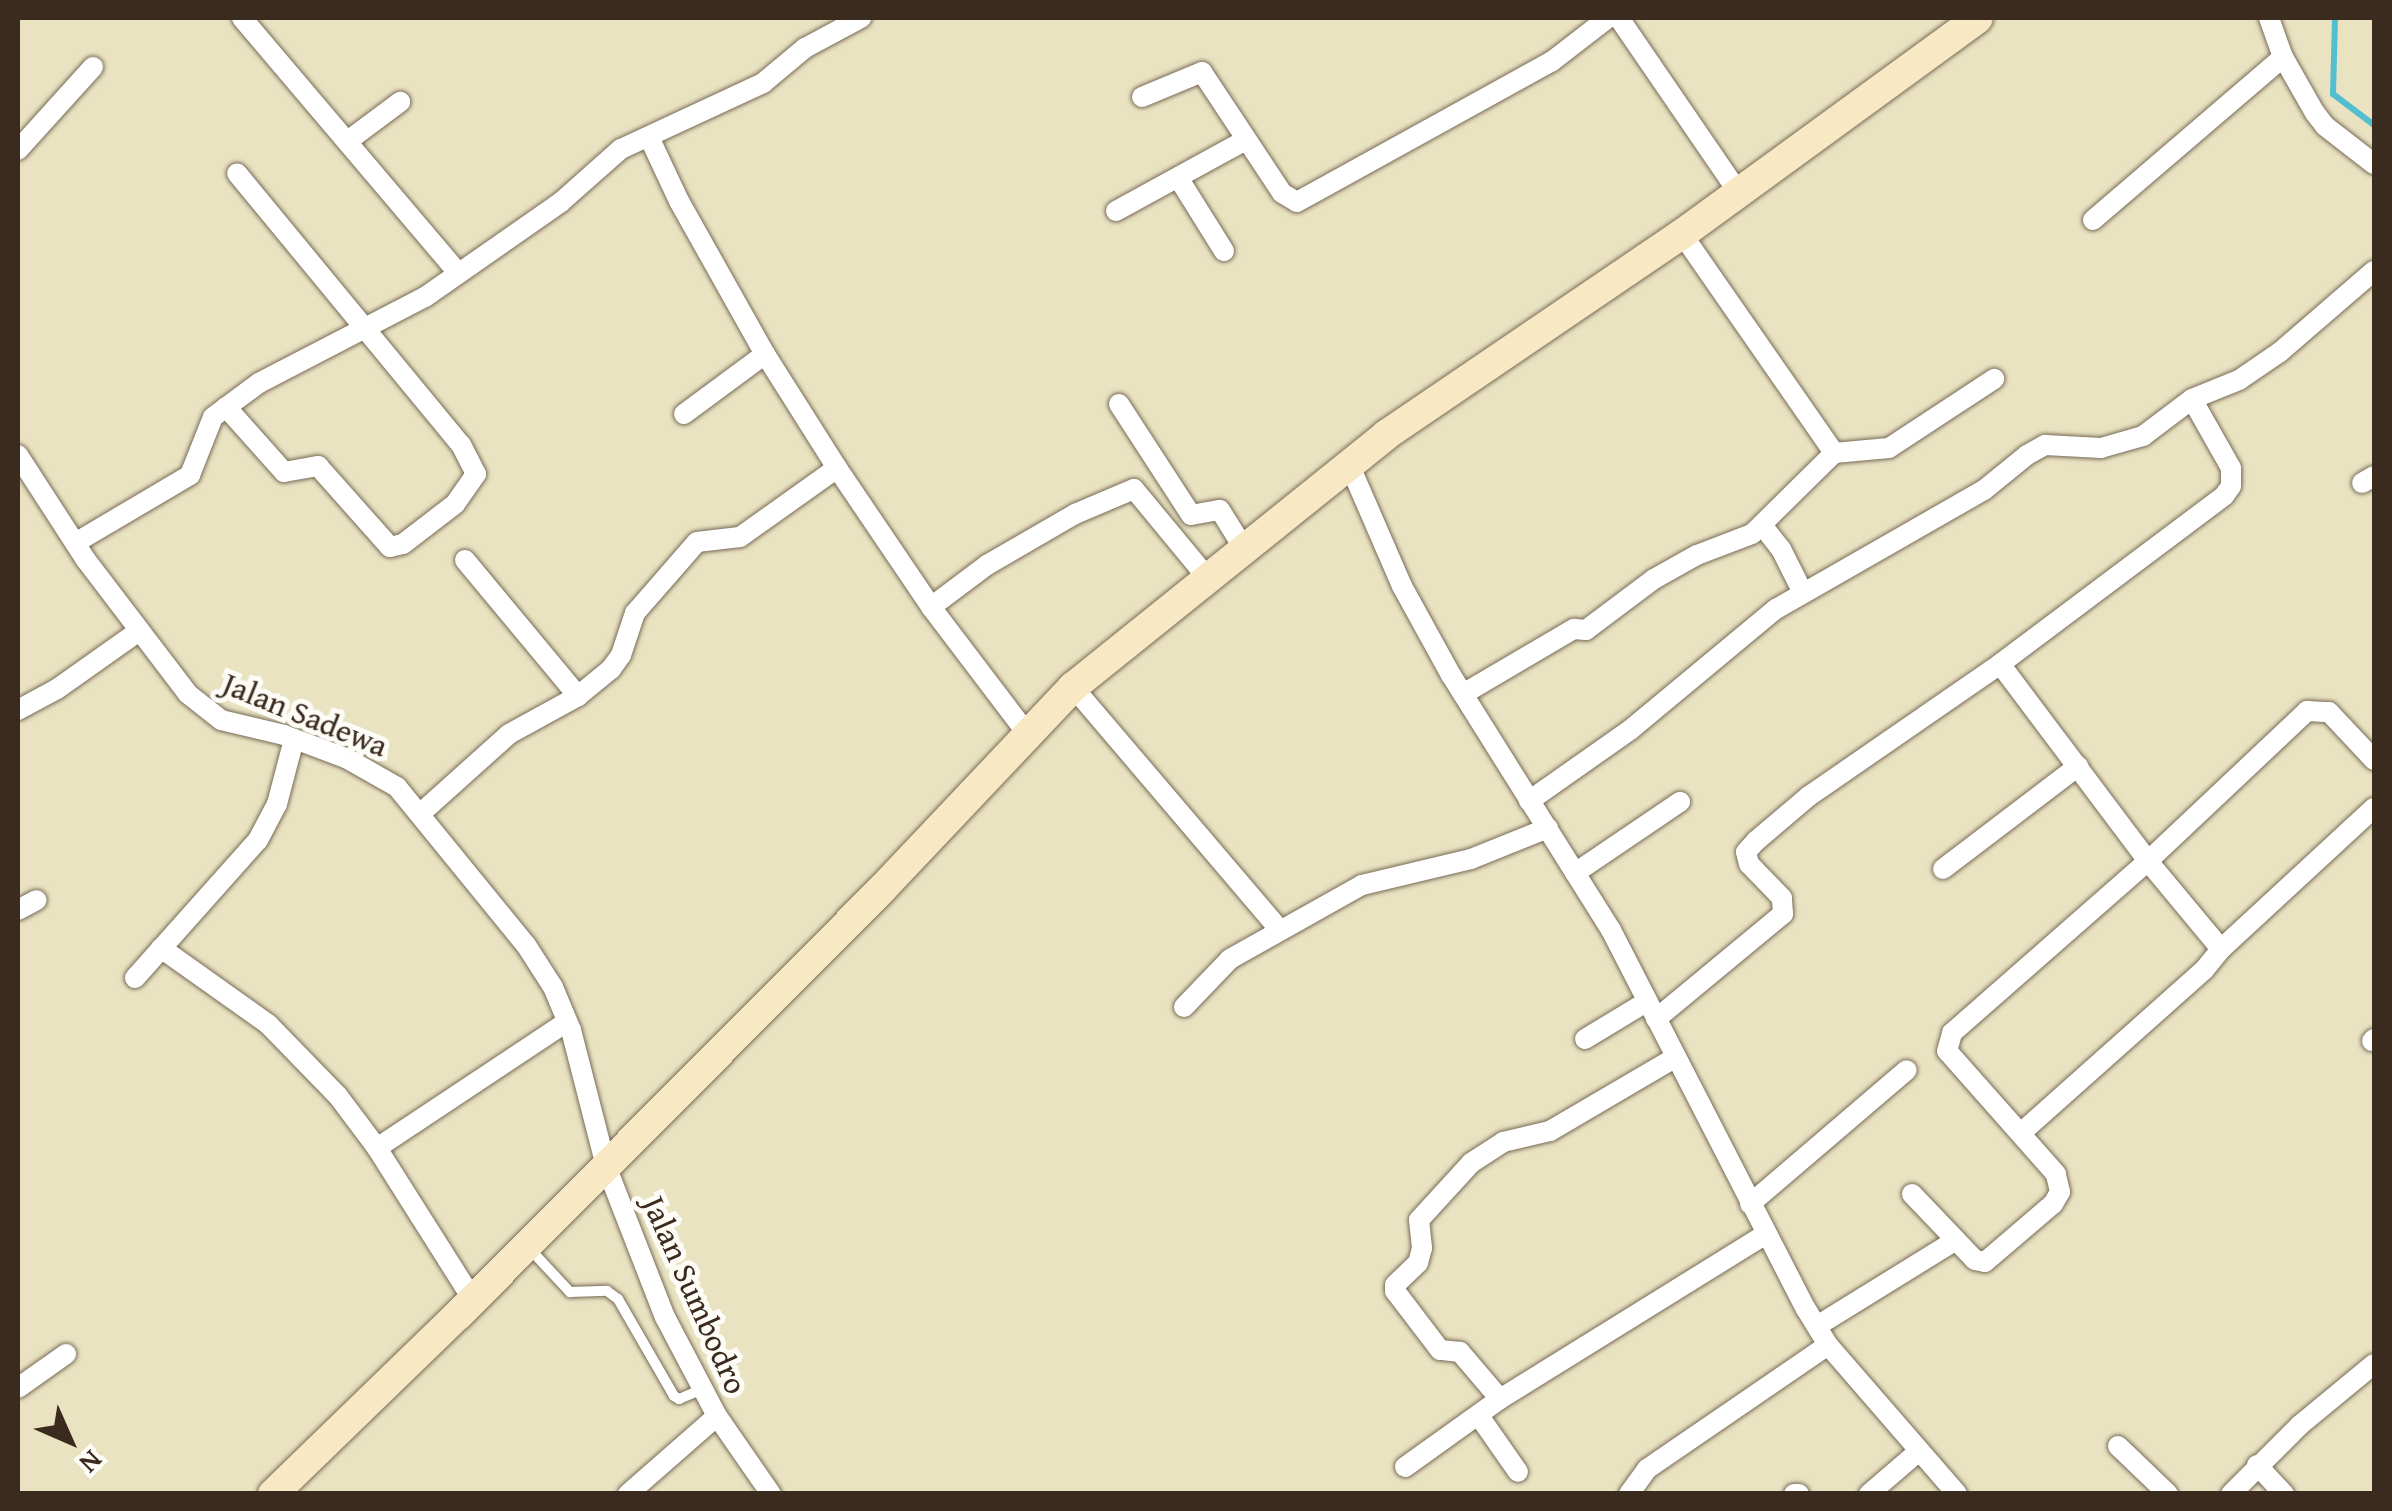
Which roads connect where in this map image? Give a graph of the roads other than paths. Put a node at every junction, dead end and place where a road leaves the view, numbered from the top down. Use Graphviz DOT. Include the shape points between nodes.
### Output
graph roads {
  1 [pos="242,18"];
  2 [pos="861,18"];
  3 [pos="1608,18"];
  4 [pos="1619,18"];
  5 [pos="1978,18"];
  6 [pos="2269,18"];
  7 [pos="2283,57"];
  8 [pos="93,67"];
  9 [pos="1142,97"];
  10 [pos="400,102"];
  11 [pos="650,137"];
  12 [pos="348,140"];
  13 [pos="1244,141"];
  14 [pos="18,150"];
  15 [pos="2372,153"];
  16 [pos="237,173"];
  17 [pos="1179,179"];
  18 [pos="1738,192"];
  19 [pos="1116,211"];
  20 [pos="2093,220"];
  21 [pos="1682,234"];
  22 [pos="1224,251"];
  23 [pos="2374,271"];
  24 [pos="458,273"];
  25 [pos="365,330"];
  26 [pos="765,354"];
  27 [pos="1994,379"];
  28 [pos="2192,399"];
  29 [pos="1119,404"];
  30 [pos="226,407"];
  31 [pos="684,414"];
  32 [pos="1834,453"];
  33 [pos="18,454"];
  34 [pos="1349,464"];
  35 [pos="837,468"];
  36 [pos="1762,526"];
  37 [pos="75,543"];
  38 [pos="1243,546"];
  39 [pos="465,560"];
  40 [pos="1206,576"];
  41 [pos="1803,592"];
  42 [pos="931,607"];
  43 [pos="126,639"];
  44 [pos="2000,664"];
  45 [pos="1074,688"];
  46 [pos="1463,694"];
  47 [pos="578,696"];
  48 [pos="18,710"];
  49 [pos="1028,734"];
  50 [pos="289,757"];
  51 [pos="2374,760"];
  52 [pos="2078,766"];
  53 [pos="1529,801"];
  54 [pos="1680,802"];
  55 [pos="2374,808"];
  56 [pos="420,812"];
  57 [pos="1548,828"];
  58 [pos="2148,861"];
  59 [pos="1944,868"];
  60 [pos="1575,873"];
  61 [pos="38,900"];
  62 [pos="18,910"];
  63 [pos="1279,929"];
  64 [pos="160,948"];
  65 [pos="2221,949"];
  66 [pos="135,978"];
  67 [pos="1184,1007"];
  68 [pos="1651,1010"];
  69 [pos="567,1022"];
  70 [pos="1585,1038"];
  71 [pos="1676,1057"];
  72 [pos="1908,1070"];
  73 [pos="2022,1132"];
  74 [pos="377,1148"];
  75 [pos="603,1156"];
  76 [pos="1912,1194"];
  77 [pos="1750,1204"];
  78 [pos="1764,1235"];
  79 [pos="1956,1240"];
  80 [pos="527,1246"];
  81 [pos="473,1300"];
  82 [pos="1817,1326"];
  83 [pos="1828,1345"];
  84 [pos="66,1354"];
  85 [pos="2374,1364"];
  86 [pos="18,1388"];
  87 [pos="703,1389"];
  88 [pos="1500,1399"];
  89 [pos="717,1416"];
  90 [pos="1478,1416"];
  91 [pos="2118,1446"];
  92 [pos="1919,1451"];
  93 [pos="2257,1465"];
  94 [pos="1405,1467"];
  95 [pos="1518,1472"];
  96 [pos="273,1494"];
  97 [pos="628,1494"];
  98 [pos="771,1494"];
  99 [pos="1629,1494"];
  100 [pos="1869,1494"];
  101 [pos="1957,1494"];
  102 [pos="2168,1494"];
  103 [pos="2231,1494"];
  104 [pos="2284,1494"];
  1 -- 12 [label="street"];
  2 -- 11 [label="street" via="805,48 762,84"];
  3 -- 13 [label="street" via="1551,62 1306,200 1282,193"];
  4 -- 18 [label="street"];
  5 -- 18 [label="main road"];
  6 -- 7 [label="street"];
  7 -- 15 [label="street" via="2325,126"];
  7 -- 20 [label="street"];
  8 -- 14 [label="street"];
  9 -- 13 [label="street" via="1202,72"];
  10 -- 12 [label="street"];
  11 -- 24 [label="street" via="600,163 561,202"];
  11 -- 26 [label="street"];
  12 -- 24 [label="street"];
  13 -- 17 [label="street"];
  16 -- 25 [label="street"];
  17 -- 19 [label="street"];
  17 -- 22 [label="street"];
  18 -- 21 [label="main road"];
  21 -- 32 [label="street"];
  21 -- 34 [label="main road"];
  23 -- 28 [label="street" via="2280,352 2239,380"];
  24 -- 25 [label="street"];
  25 -- 30 [label="street" via="258,383"];
  25 -- 30 [label="street" via="461,445 476,474 455,504 403,544 390,547 318,466 281,470"];
  26 -- 31 [label="street"];
  26 -- 35 [label="street"];
  27 -- 32 [label="street" via="1889,448"];
  28 -- 41 [label="street" via="2142,436 2100,448 2045,445 1984,490"];
  28 -- 44 [label="street" via="2231,468 2224,496"];
  29 -- 38 [label="street" via="1192,516 1220,510"];
  30 -- 37 [label="street" via="206,427 190,475"];
  32 -- 36 [label="street"];
  33 -- 37 [label="street, Jalan Sadewa"];
  34 -- 38 [label="main road"];
  34 -- 46 [label="street" via="1402,586"];
  35 -- 42 [label="street"];
  35 -- 47 [label="street" via="740,537 697,542 635,613 612,670"];
  36 -- 41 [label="street"];
  36 -- 46 [label="street" via="1682,563 1586,630 1574,629"];
  37 -- 43 [label="street, Jalan Sadewa"];
  38 -- 40 [label="main road"];
  39 -- 47 [label="street"];
  40 -- 42 [label="street" via="1134,489 987,565"];
  40 -- 45 [label="main road"];
  41 -- 53 [label="street"];
  42 -- 49 [label="street"];
  43 -- 48 [label="street"];
  43 -- 50 [label="street, Jalan Sadewa" via="204,709"];
  44 -- 52 [label="street"];
  44 -- 68 [label="street" via="1756,841 1746,852 1749,864 1782,898 1783,914"];
  45 -- 49 [label="main road"];
  45 -- 63 [label="street"];
  46 -- 53 [label="street"];
  47 -- 56 [label="street" via="509,734"];
  49 -- 75 [label="main road" via="882,889"];
  50 -- 56 [label="street, Jalan Sadewa" via="377,774"];
  50 -- 64 [label="street" via="258,840"];
  51 -- 58 [label="street" via="2328,712 2307,711"];
  52 -- 58 [label="street"];
  52 -- 59 [label="street"];
  53 -- 57 [label="street"];
  54 -- 60 [label="street"];
  55 -- 65 [label="street"];
  56 -- 69 [label="street, Jalan Sadewa" via="526,945"];
  57 -- 60 [label="street"];
  57 -- 63 [label="street" via="1472,859 1362,886"];
  58 -- 65 [label="street"];
  58 -- 73 [label="street" via="1946,1042 1947,1051"];
  60 -- 68 [label="street"];
  61 -- 62 [label="street"];
  63 -- 67 [label="street" via="1230,959"];
  64 -- 66 [label="street"];
  64 -- 74 [label="street" via="268,1024 338,1096"];
  65 -- 73 [label="street"];
  68 -- 70 [label="street"];
  68 -- 71 [label="street"];
  69 -- 74 [label="street"];
  69 -- 75 [label="street, Jalan Sadewa"];
  71 -- 77 [label="street"];
  71 -- 88 [label="street" via="1550,1131 1503,1142 1472,1163 1419,1220 1418,1263 1395,1291 1440,1350 1460,1352"];
  72 -- 77 [label="street"];
  73 -- 79 [label="street" via="2061,1181 2053,1204 1985,1262 1974,1260"];
  74 -- 81 [label="street"];
  75 -- 80 [label="main road"];
  75 -- 87 [label="street, Jalan Sumbodro" via="665,1316"];
  76 -- 79 [label="street"];
  77 -- 78 [label="street"];
  78 -- 82 [label="street"];
  78 -- 88 [label="street"];
  79 -- 82 [label="street"];
  80 -- 81 [label="main road"];
  80 -- 87 [label="lane" via="570,1292 607,1291 618,1300 674,1396"];
  81 -- 96 [label="main road"];
  82 -- 83 [label="street"];
  83 -- 92 [label="street"];
  83 -- 99 [label="street" via="1647,1469"];
  84 -- 86 [label="street"];
  85 -- 93 [label="street"];
  87 -- 89 [label="street, Jalan Sumbodro"];
  88 -- 90 [label="street"];
  89 -- 97 [label="street"];
  89 -- 98 [label="street, Jalan Sumbodro"];
  90 -- 94 [label="street"];
  90 -- 95 [label="street"];
  91 -- 102 [label="street"];
  92 -- 100 [label="street"];
  92 -- 101 [label="street"];
  93 -- 103 [label="street"];
  93 -- 104 [label="street"];
}
